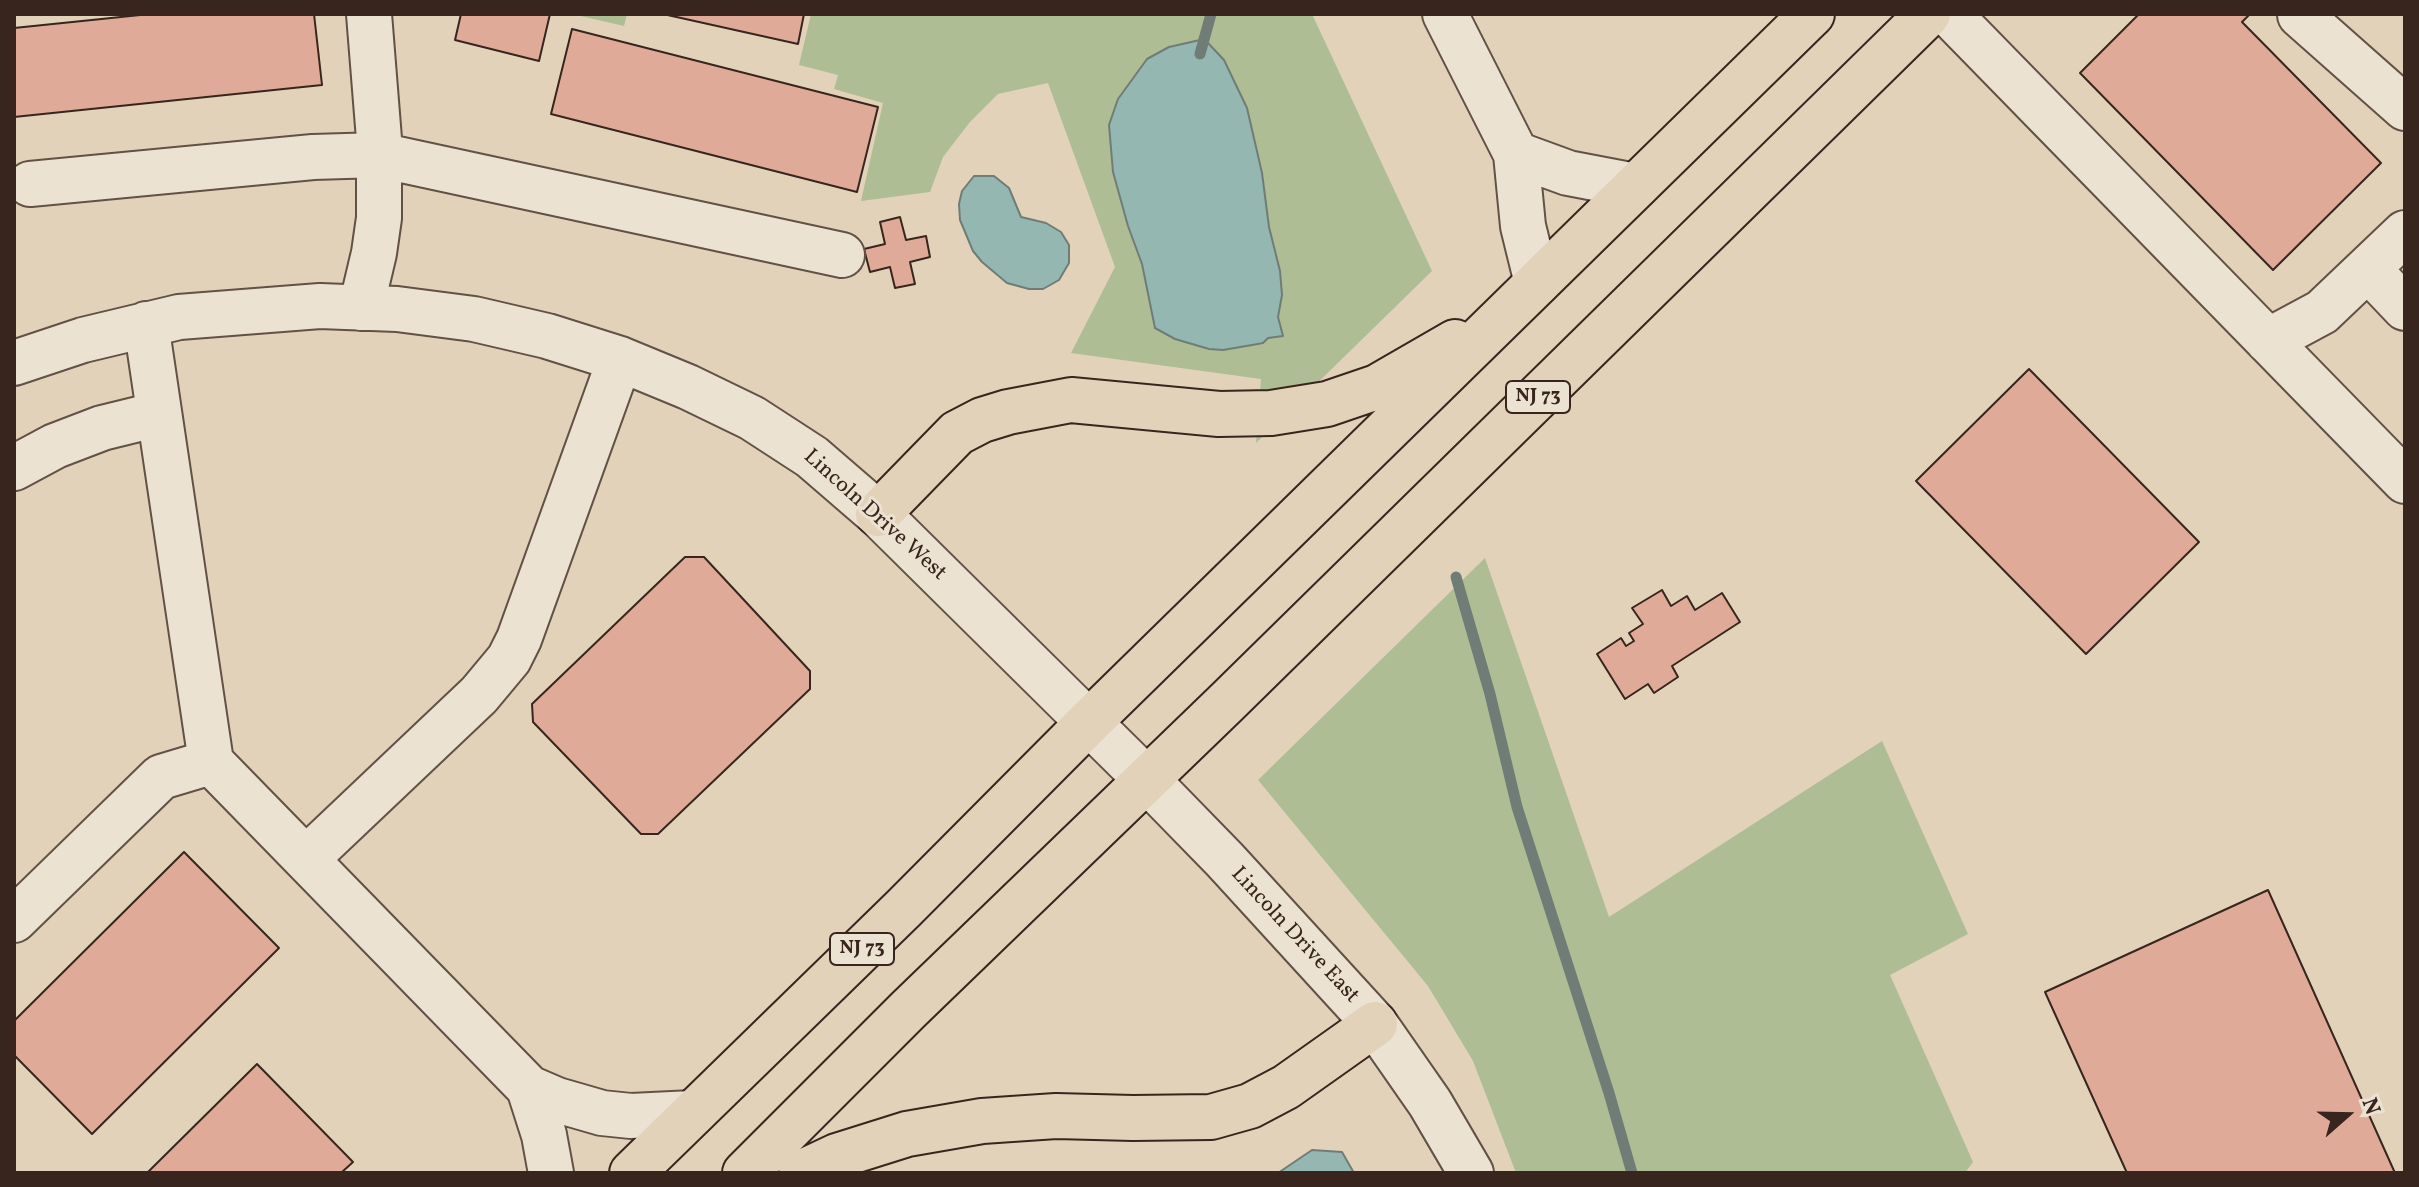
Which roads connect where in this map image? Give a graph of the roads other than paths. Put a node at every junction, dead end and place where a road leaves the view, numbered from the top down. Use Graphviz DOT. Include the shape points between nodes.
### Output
graph roads {
  1 [pos="369,14"];
  2 [pos="1445,14"];
  3 [pos="1812,14"];
  4 [pos="1928,14"];
  5 [pos="1949,14"];
  6 [pos="2300,15"];
  7 [pos="2405,108"];
  8 [pos="1516,154"];
  9 [pos="379,155"];
  10 [pos="30,184"];
  11 [pos="1636,186"];
  12 [pos="2405,233"];
  13 [pos="842,255"];
  14 [pos="2368,269"];
  15 [pos="1537,283"];
  16 [pos="361,308"];
  17 [pos="2405,308"];
  18 [pos="1506,314"];
  19 [pos="146,324"];
  20 [pos="2268,341"];
  21 [pos="620,359"];
  22 [pos="14,363"];
  23 [pos="159,414"];
  24 [pos="14,468"];
  25 [pos="2405,481"];
  26 [pos="878,514"];
  27 [pos="1089,722"];
  28 [pos="211,762"];
  29 [pos="1146,779"];
  30 [pos="306,859"];
  31 [pos="14,920"];
  32 [pos="1375,1024"];
  33 [pos="529,1088"];
  34 [pos="693,1113"];
  35 [pos="551,1173"];
  36 [pos="632,1173"];
  37 [pos="745,1173"];
  38 [pos="801,1173"];
  39 [pos="1471,1173"];
  1 -- 9 [label="street"];
  2 -- 8 [label="street"];
  3 -- 11 [label="highway, NJ 73"];
  4 -- 29 [label="highway, NJ 73"];
  5 -- 20 [label="street"];
  6 -- 7 [label="street"];
  8 -- 11 [label="street" via="1568,173"];
  8 -- 15 [label="street" via="1523,226"];
  9 -- 10 [label="street"];
  9 -- 13 [label="street"];
  9 -- 16 [label="street" via="379,218"];
  11 -- 15 [label="highway, NJ 73"];
  12 -- 14 [label="street"];
  14 -- 17 [label="street"];
  14 -- 20 [label="street" via="2322,312"];
  15 -- 18 [label="highway, NJ 73"];
  16 -- 19 [label="street, Lincoln Drive West" via="240,311"];
  16 -- 21 [label="street, Lincoln Drive West" via="474,319"];
  18 -- 26 [label="highway" via="1377,387 1327,404 1219,414 1071,400 982,420 944,444"];
  18 -- 27 [label="highway, NJ 73"];
  19 -- 22 [label="street, Lincoln Drive West"];
  19 -- 23 [label="street"];
  20 -- 25 [label="street"];
  21 -- 26 [label="street, Lincoln Drive West" via="763,424 812,457"];
  21 -- 30 [label="street" via="509,659 479,695"];
  23 -- 24 [label="street" via="102,428"];
  23 -- 28 [label="street"];
  26 -- 27 [label="street, Lincoln Drive West"];
  27 -- 29 [label="street, Lincoln Drive East"];
  27 -- 34 [label="highway, NJ 73"];
  28 -- 30 [label="street"];
  28 -- 31 [label="street" via="161,777"];
  29 -- 32 [label="street, Lincoln Drive East"];
  29 -- 37 [label="highway, NJ 73"];
  30 -- 33 [label="street"];
  32 -- 38 [label="highway" via="1286,1087 1250,1106 1211,1117 982,1121 907,1134"];
  32 -- 39 [label="street, Lincoln Drive East"];
  33 -- 34 [label="street" via="602,1113"];
  33 -- 35 [label="street"];
  34 -- 36 [label="highway, NJ 73"];
}
